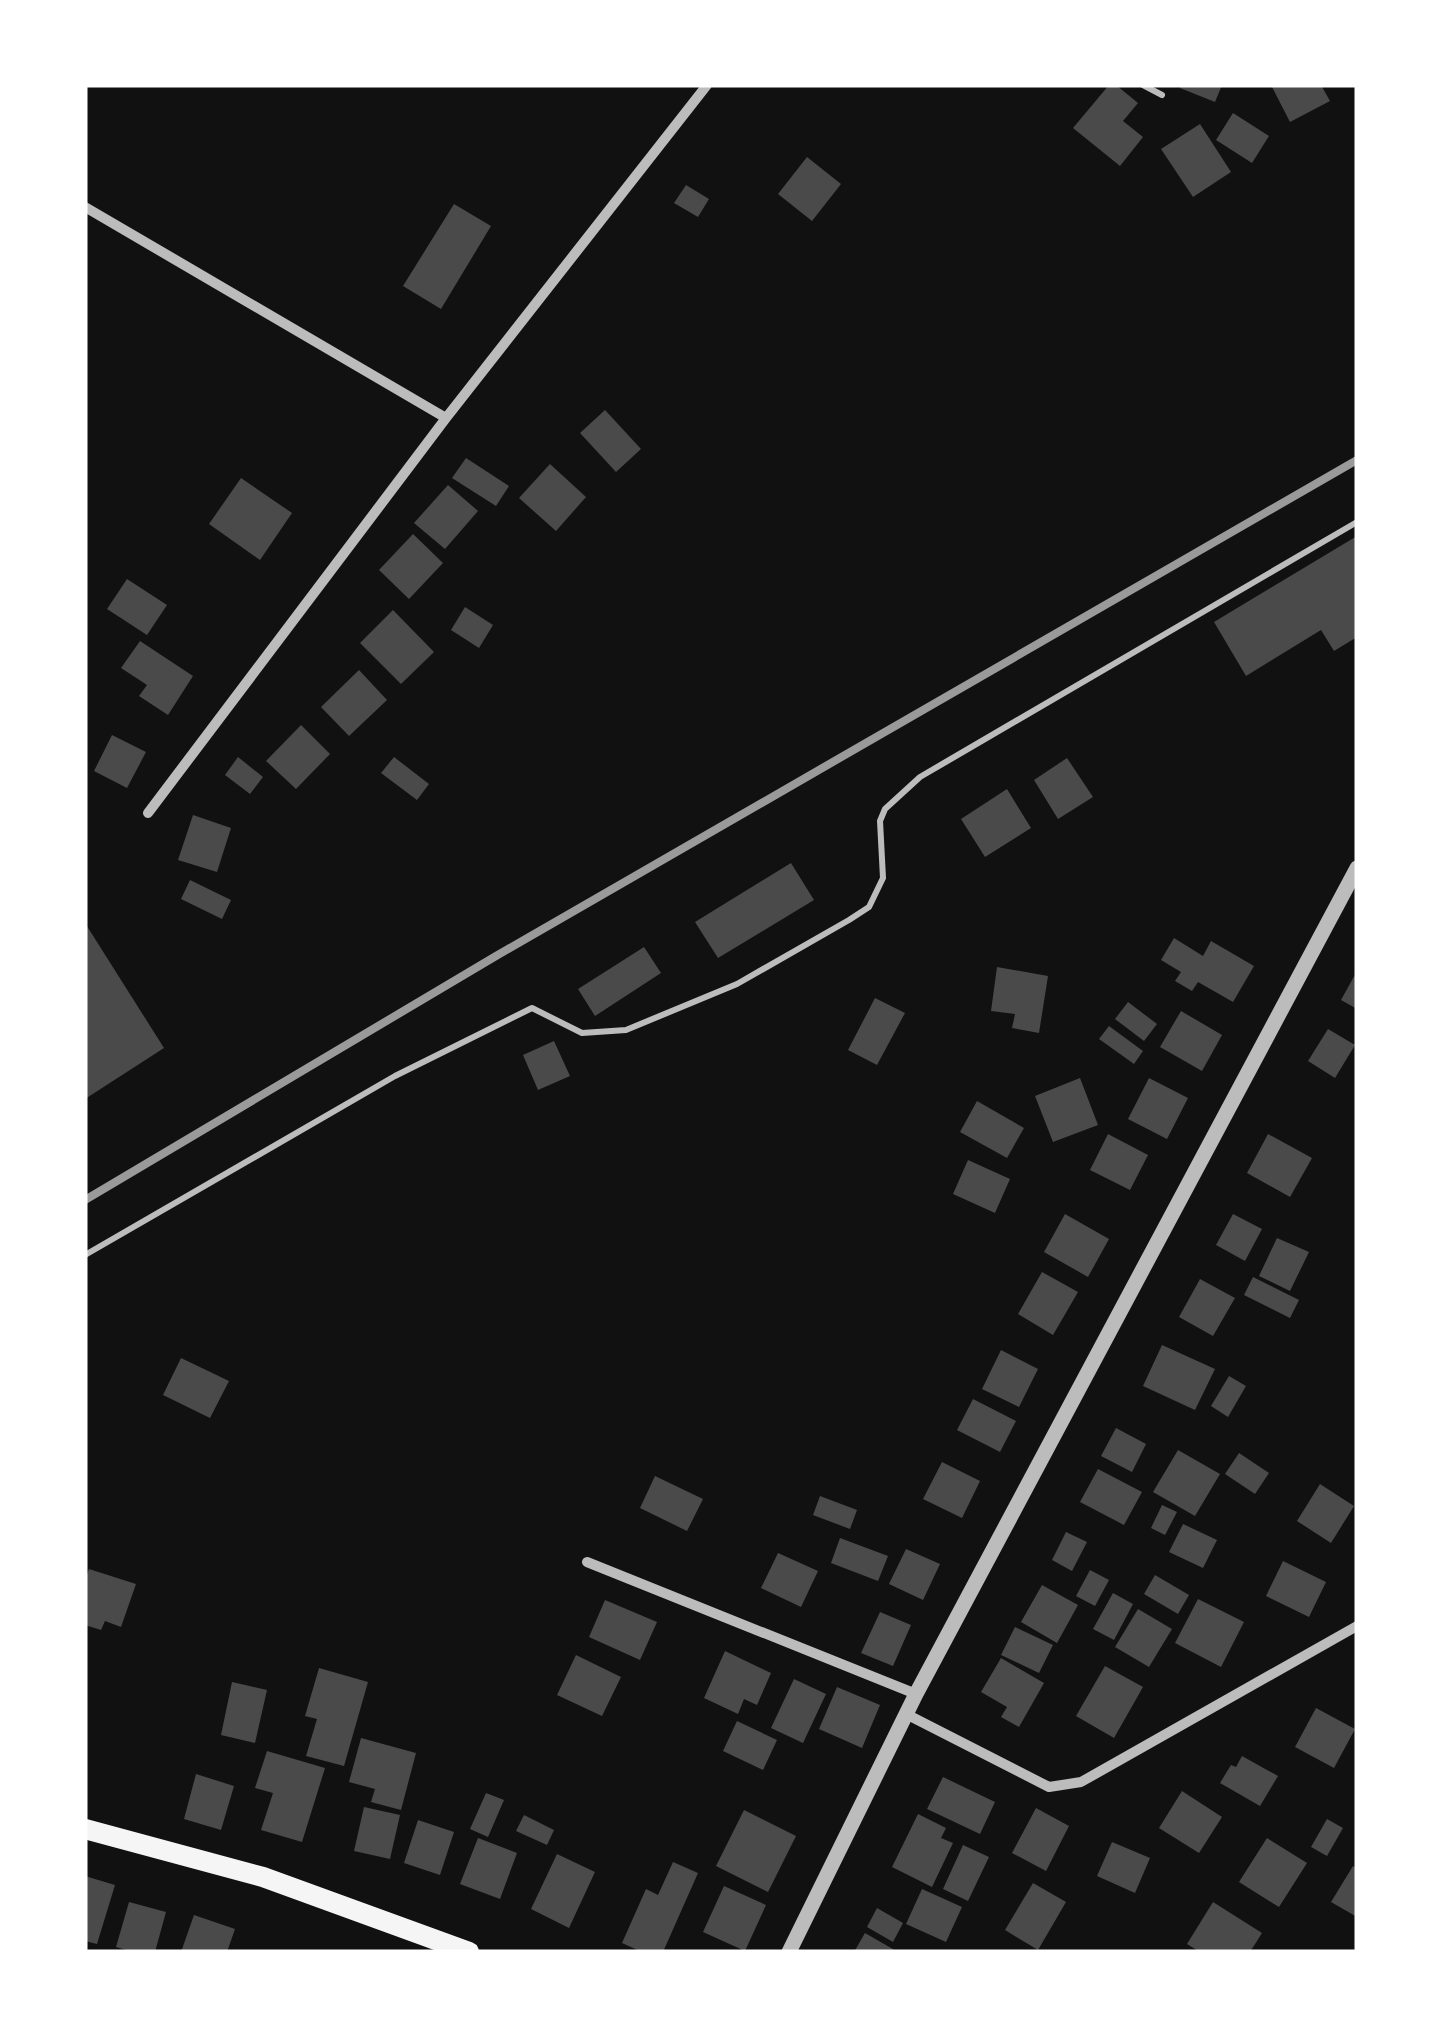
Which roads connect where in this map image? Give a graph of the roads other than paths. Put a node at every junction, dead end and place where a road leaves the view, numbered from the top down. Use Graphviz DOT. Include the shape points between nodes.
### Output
graph roads {
  1 [pos="707,85"];
  2 [pos="1144,85"];
  3 [pos="1162,95"];
  4 [pos="85,207"];
  5 [pos="446,418"];
  6 [pos="1357,522"];
  7 [pos="148,813"];
  8 [pos="1357,868"];
  9 [pos="85,1256"];
  10 [pos="587,1562"];
  11 [pos="1357,1626"];
  12 [pos="916,1694"];
  13 [pos="906,1714"];
  14 [pos="85,1829"];
  15 [pos="468,1952"];
  16 [pos="788,1952"];
  1 -- 5 [label="street"];
  2 -- 3 [label="lane"];
  4 -- 5 [label="street"];
  5 -- 7 [label="street"];
  6 -- 9 [label="lane" via="920,777 885,808 882,878 868,907 833,929 736,984 626,1030 582,1033 532,1008 395,1076"];
  8 -- 12 [label="street"];
  10 -- 12 [label="street"];
  11 -- 13 [label="street" via="1065,1786 1049,1787"];
  12 -- 13 [label="street"];
  13 -- 16 [label="street"];
  14 -- 15 [label="main road" via="263,1878"];
}
